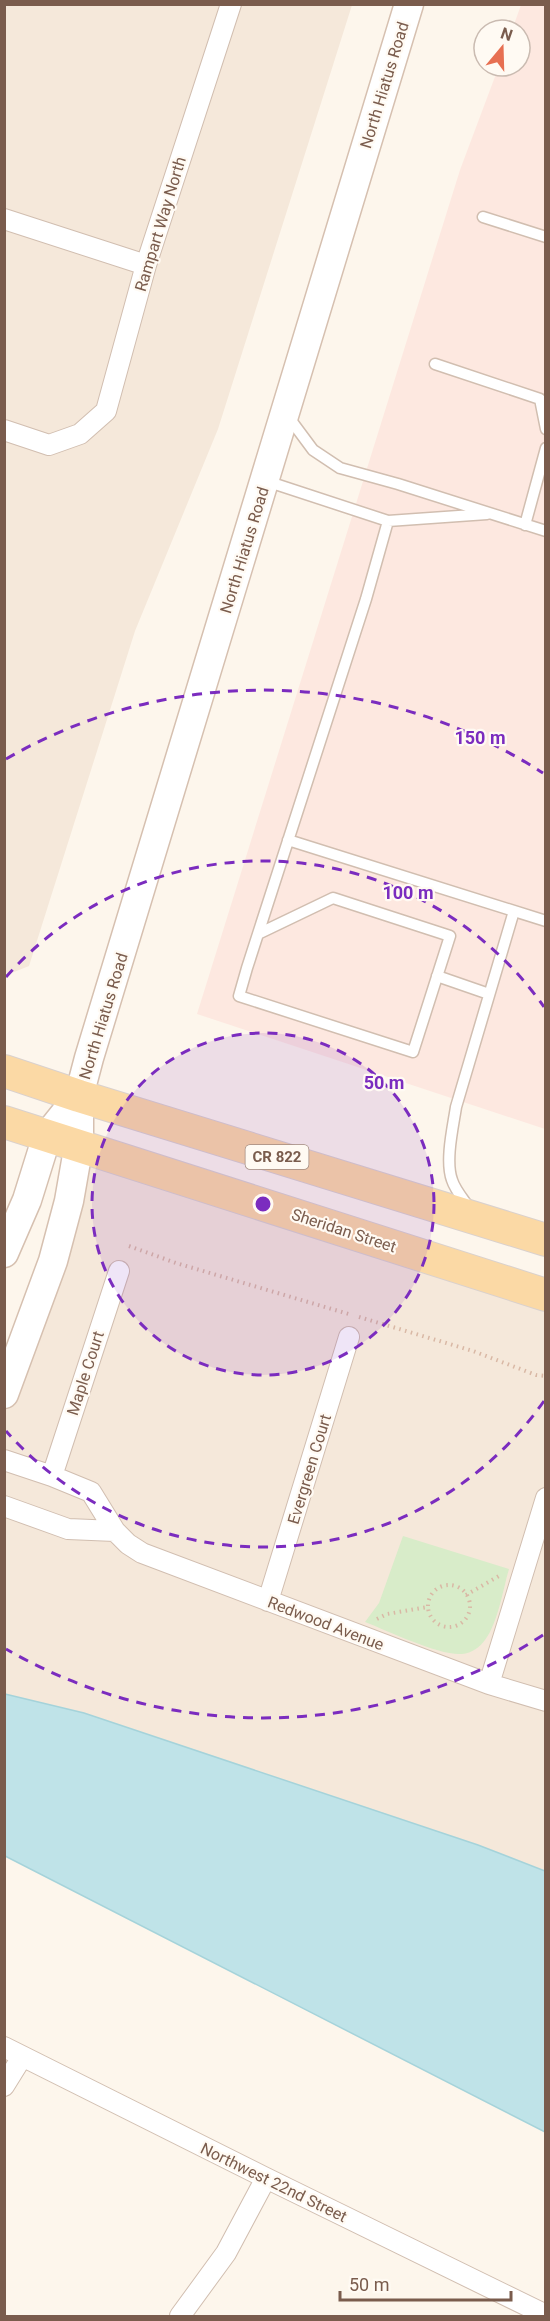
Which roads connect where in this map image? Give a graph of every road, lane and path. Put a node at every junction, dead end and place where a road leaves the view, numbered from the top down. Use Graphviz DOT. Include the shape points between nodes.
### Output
graph roads {
  1 [pos="231,4"];
  2 [pos="409,4"];
  3 [pos="483,218"];
  4 [pos="4,219"];
  5 [pos="546,237"];
  6 [pos="146,265"];
  7 [pos="435,364"];
  8 [pos="286,413"];
  9 [pos="546,429"];
  10 [pos="4,430"];
  11 [pos="546,448"];
  12 [pos="265,481"];
  13 [pos="493,514"];
  14 [pos="388,521"];
  15 [pos="525,525"];
  16 [pos="546,531"];
  17 [pos="288,840"];
  18 [pos="514,911"];
  19 [pos="546,921"];
  20 [pos="258,934"];
  21 [pos="437,976"];
  22 [pos="489,994"];
  23 [pos="4,1071"];
  24 [pos="79,1096"];
  25 [pos="4,1122"];
  26 [pos="47,1136"];
  27 [pos="79,1144"];
  28 [pos="476,1218"];
  29 [pos="6,1240"];
  30 [pos="546,1240"];
  31 [pos="129,1246"];
  32 [pos="119,1271"];
  33 [pos="546,1295"];
  34 [pos="350,1336"];
  35 [pos="546,1376"];
  36 [pos="4,1394"];
  37 [pos="4,1460"];
  38 [pos="52,1476"];
  39 [pos="546,1498"];
  40 [pos="4,1506"];
  41 [pos="115,1531"];
  42 [pos="526,1562"];
  43 [pos="466,1595"];
  44 [pos="268,1601"];
  45 [pos="429,1608"];
  46 [pos="359,1635"];
  47 [pos="489,1684"];
  48 [pos="546,1701"];
  49 [pos="4,2047"];
  50 [pos="22,2057"];
  51 [pos="4,2086"];
  52 [pos="266,2178"];
  53 [pos="546,2315"];
  54 [pos="180,2316"];
  1 -- 6 [label="street, Rampart Way North"];
  2 -- 8 [label="street, North Hiatus Road"];
  3 -- 5 [label="lane"];
  4 -- 6 [label="street"];
  6 -- 10 [label="street, Rampart Way North" via="106,411 80,434 49,445"];
  7 -- 9 [label="lane" via="540,399"];
  8 -- 12 [label="street, North Hiatus Road"];
  8 -- 13 [label="lane" via="314,450 340,468"];
  11 -- 15 [label="lane"];
  12 -- 14 [label="lane"];
  12 -- 24 [label="street, North Hiatus Road"];
  13 -- 14 [label="lane"];
  13 -- 15 [label="lane"];
  14 -- 17 [label="lane"];
  15 -- 16 [label="lane"];
  17 -- 18 [label="lane"];
  17 -- 20 [label="lane"];
  18 -- 19 [label="lane"];
  18 -- 22 [label="lane"];
  20 -- 21 [label="lane" via="333,898 450,936"];
  20 -- 21 [label="lane" via="239,996 413,1053"];
  21 -- 22 [label="lane"];
  22 -- 28 [label="lane" via="456,1107 450,1170 452,1181"];
  23 -- 24 [label="main road, CR 822"];
  24 -- 26 [label="street, North Hiatus Road"];
  24 -- 27 [label="street, North Hiatus Road"];
  24 -- 28 [label="main road, CR 822"];
  25 -- 26 [label="main road, Sheridan Street"];
  26 -- 27 [label="main road, Sheridan Street"];
  26 -- 29 [label="street, North Hiatus Road" via="27,1200"];
  27 -- 33 [label="main road, Sheridan Street"];
  27 -- 36 [label="street, North Hiatus Road" via="53,1261"];
  28 -- 30 [label="main road, CR 822"];
  31 -- 35 [label="path"];
  32 -- 38 [label="street, Maple Court"];
  34 -- 44 [label="street, Evergreen Court"];
  37 -- 38 [label="street, Redwood Avenue"];
  38 -- 41 [label="street, Redwood Avenue" via="91,1492"];
  39 -- 42 [label="street"];
  40 -- 41 [label="street" via="68,1529"];
  41 -- 44 [label="street, Redwood Avenue" via="142,1553"];
  42 -- 43 [label="path"];
  42 -- 47 [label="street"];
  43 -- 45 [label="path" via="454,1585 441,1586"];
  43 -- 45 [label="path" via="466,1616 456,1626 442,1627"];
  44 -- 46 [label="street, Redwood Avenue"];
  45 -- 46 [label="path" via="387,1614"];
  46 -- 47 [label="street, Redwood Avenue"];
  47 -- 48 [label="street, Redwood Avenue"];
  49 -- 50 [label="street, Northwest 22nd Street"];
  50 -- 51 [label="street"];
  50 -- 52 [label="street, Northwest 22nd Street"];
  52 -- 53 [label="street, Northwest 22nd Street"];
  52 -- 54 [label="street" via="226,2253"];
}
